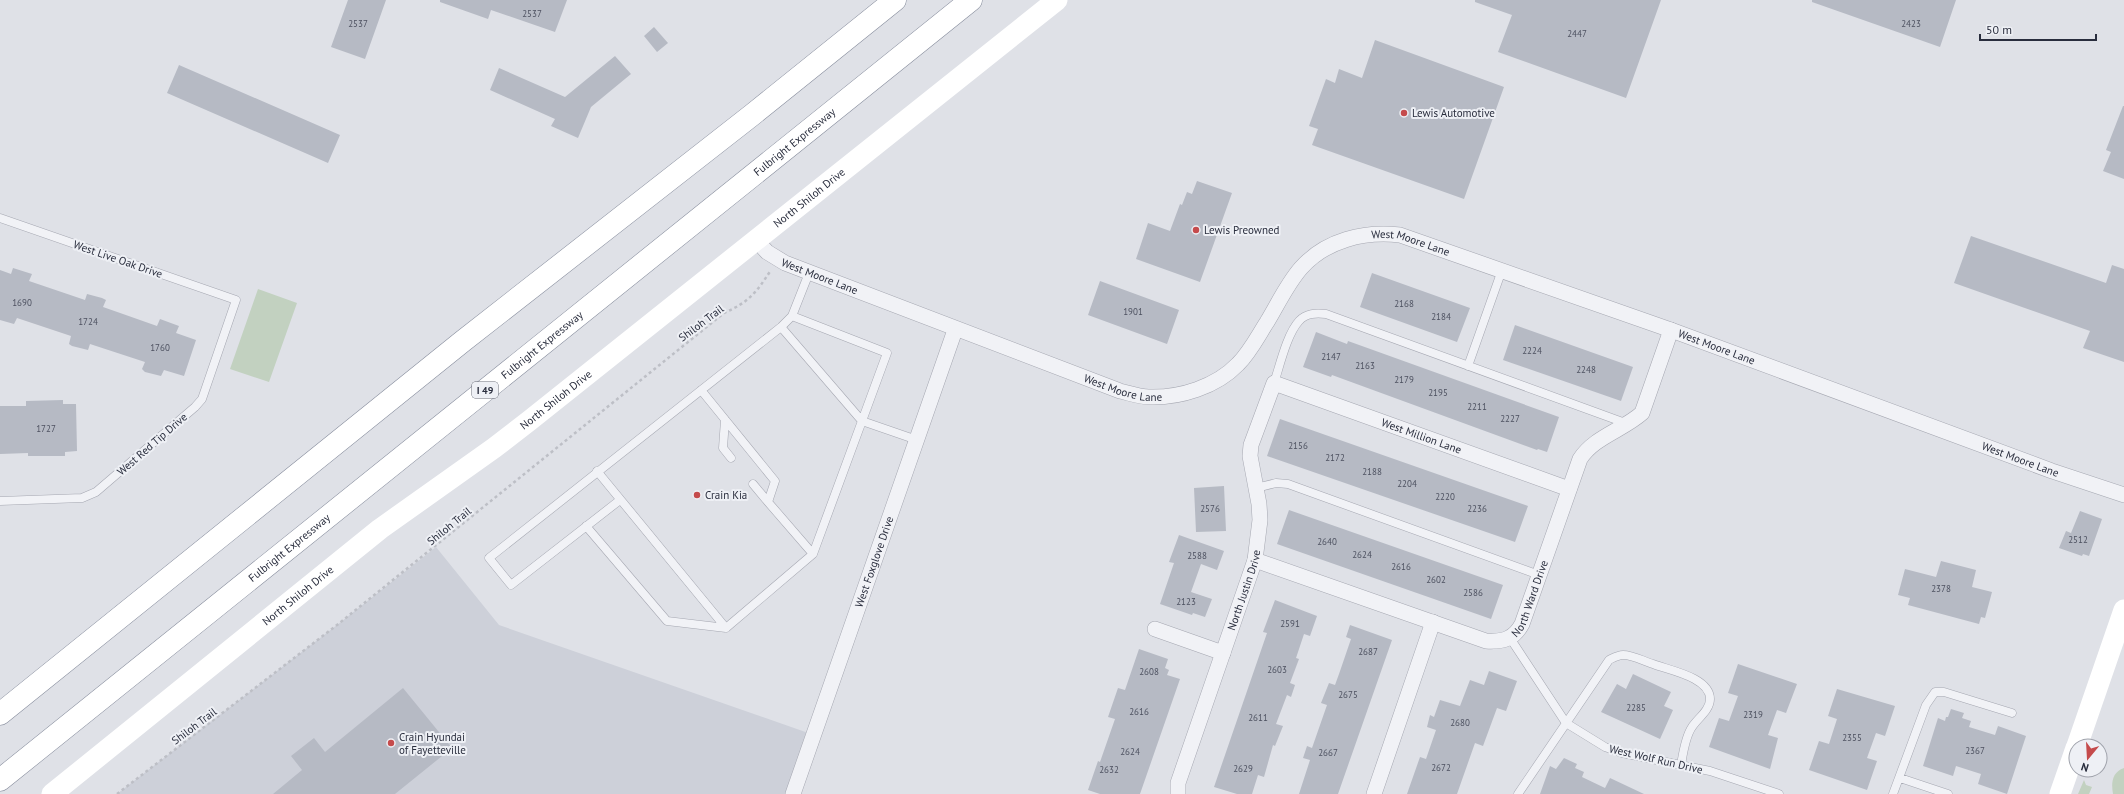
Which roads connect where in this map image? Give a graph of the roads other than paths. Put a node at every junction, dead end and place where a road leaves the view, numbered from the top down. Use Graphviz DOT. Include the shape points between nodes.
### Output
graph roads {
  1 [pos="894,0"];
  2 [pos="971,0"];
  3 [pos="1057,0"];
  4 [pos="0,218"];
  5 [pos="757,241"];
  6 [pos="1502,270"];
  7 [pos="808,273"];
  8 [pos="236,300"];
  9 [pos="792,316"];
  10 [pos="781,327"];
  11 [pos="955,330"];
  12 [pos="1671,330"];
  13 [pos="1468,366"];
  14 [pos="1274,383"];
  15 [pos="701,390"];
  16 [pos="726,420"];
  17 [pos="862,421"];
  18 [pos="1628,424"];
  19 [pos="917,440"];
  20 [pos="731,458"];
  21 [pos="597,471"];
  22 [pos="752,484"];
  23 [pos="1256,488"];
  24 [pos="1569,489"];
  25 [pos="2124,495"];
  26 [pos="620,500"];
  27 [pos="0,501"];
  28 [pos="768,502"];
  29 [pos="586,526"];
  30 [pos="813,554"];
  31 [pos="1255,560"];
  32 [pos="1539,575"];
  33 [pos="2124,610"];
  34 [pos="1433,622"];
  35 [pos="726,628"];
  36 [pos="1155,629"];
  37 [pos="1510,638"];
  38 [pos="1223,653"];
  39 [pos="2012,713"];
  40 [pos="0,714"];
  41 [pos="1566,723"];
  42 [pos="2079,738"];
  43 [pos="1681,765"];
  44 [pos="2068,770"];
  45 [pos="1900,778"];
  46 [pos="0,780"];
  47 [pos="52,794"];
  48 [pos="792,794"];
  49 [pos="1178,794"];
  50 [pos="1374,794"];
  51 [pos="1518,794"];
  52 [pos="1779,794"];
  53 [pos="1893,794"];
  54 [pos="1948,794"];
  55 [pos="2060,794"];
  1 -- 40 [label="highway" via="746,120 463,341"];
  2 -- 46 [label="highway, Fulbright Expressway / I 49"];
  3 -- 5 [label="street, North Shiloh Drive"];
  4 -- 8 [label="lane, West Live Oak Drive"];
  5 -- 7 [label="street, West Moore Lane" via="778,259"];
  5 -- 47 [label="street, North Shiloh Drive" via="494,448 380,529"];
  6 -- 11 [label="street, West Moore Lane" via="1400,235 1381,233 1336,243 1317,253 1301,268 1250,351 1237,365 1221,378 1202,388 1177,394 1149,397 1120,391"];
  6 -- 12 [label="street, West Moore Lane"];
  6 -- 13 [label="lane"];
  7 -- 9 [label="lane"];
  7 -- 11 [label="street, West Moore Lane"];
  8 -- 27 [label="lane, West Red Tip Drive" via="202,399 102,487 82,498"];
  9 -- 10 [label="lane"];
  9 -- 17 [label="lane" via="887,353"];
  10 -- 15 [label="lane"];
  10 -- 17 [label="lane"];
  11 -- 19 [label="street, West Foxglove Drive"];
  12 -- 18 [label="street, North Ward Drive" via="1647,403 1642,412"];
  12 -- 25 [label="street, West Moore Lane" via="2052,471"];
  13 -- 14 [label="lane" via="1326,314 1317,313 1309,314 1300,320 1294,329"];
  13 -- 18 [label="lane"];
  14 -- 23 [label="street, North Justin Drive" via="1250,456"];
  14 -- 24 [label="street, West Million Lane"];
  15 -- 16 [label="lane"];
  15 -- 21 [label="lane"];
  16 -- 20 [label="lane" via="723,448"];
  16 -- 28 [label="lane" via="775,481"];
  17 -- 19 [label="lane"];
  17 -- 30 [label="lane"];
  18 -- 24 [label="street, North Ward Drive" via="1584,453"];
  19 -- 48 [label="street, West Foxglove Drive"];
  21 -- 26 [label="lane"];
  21 -- 29 [label="lane" via="488,558 511,585"];
  22 -- 28 [label="lane"];
  23 -- 31 [label="street, North Justin Drive" via="1260,520"];
  23 -- 32 [label="lane" via="1276,483 1288,484"];
  24 -- 32 [label="street, North Ward Drive"];
  26 -- 29 [label="lane"];
  26 -- 35 [label="lane"];
  28 -- 30 [label="lane"];
  29 -- 35 [label="lane" via="667,621"];
  30 -- 35 [label="lane"];
  31 -- 34 [label="street, North Ward Drive"];
  31 -- 38 [label="street, North Justin Drive"];
  32 -- 37 [label="street, North Ward Drive" via="1522,624"];
  33 -- 42 [label="street"];
  34 -- 37 [label="street, North Ward Drive" via="1486,641 1499,642"];
  34 -- 50 [label="street"];
  36 -- 38 [label="street"];
  37 -- 41 [label="lane, West Wolf Run Drive"];
  38 -- 49 [label="street, North Justin Drive" via="1178,783"];
  39 -- 45 [label="lane" via="1944,692 1935,692 1926,705"];
  41 -- 43 [label="lane, West Wolf Run Drive" via="1605,747"];
  41 -- 43 [label="lane" via="1609,660 1617,656 1637,658 1681,672 1695,678 1710,695 1710,701 1708,708 1691,728"];
  41 -- 51 [label="lane"];
  43 -- 52 [label="lane, West Wolf Run Drive" via="1710,771"];
  44 -- 55 [label="street"];
  45 -- 53 [label="lane"];
  45 -- 54 [label="lane"];
}
